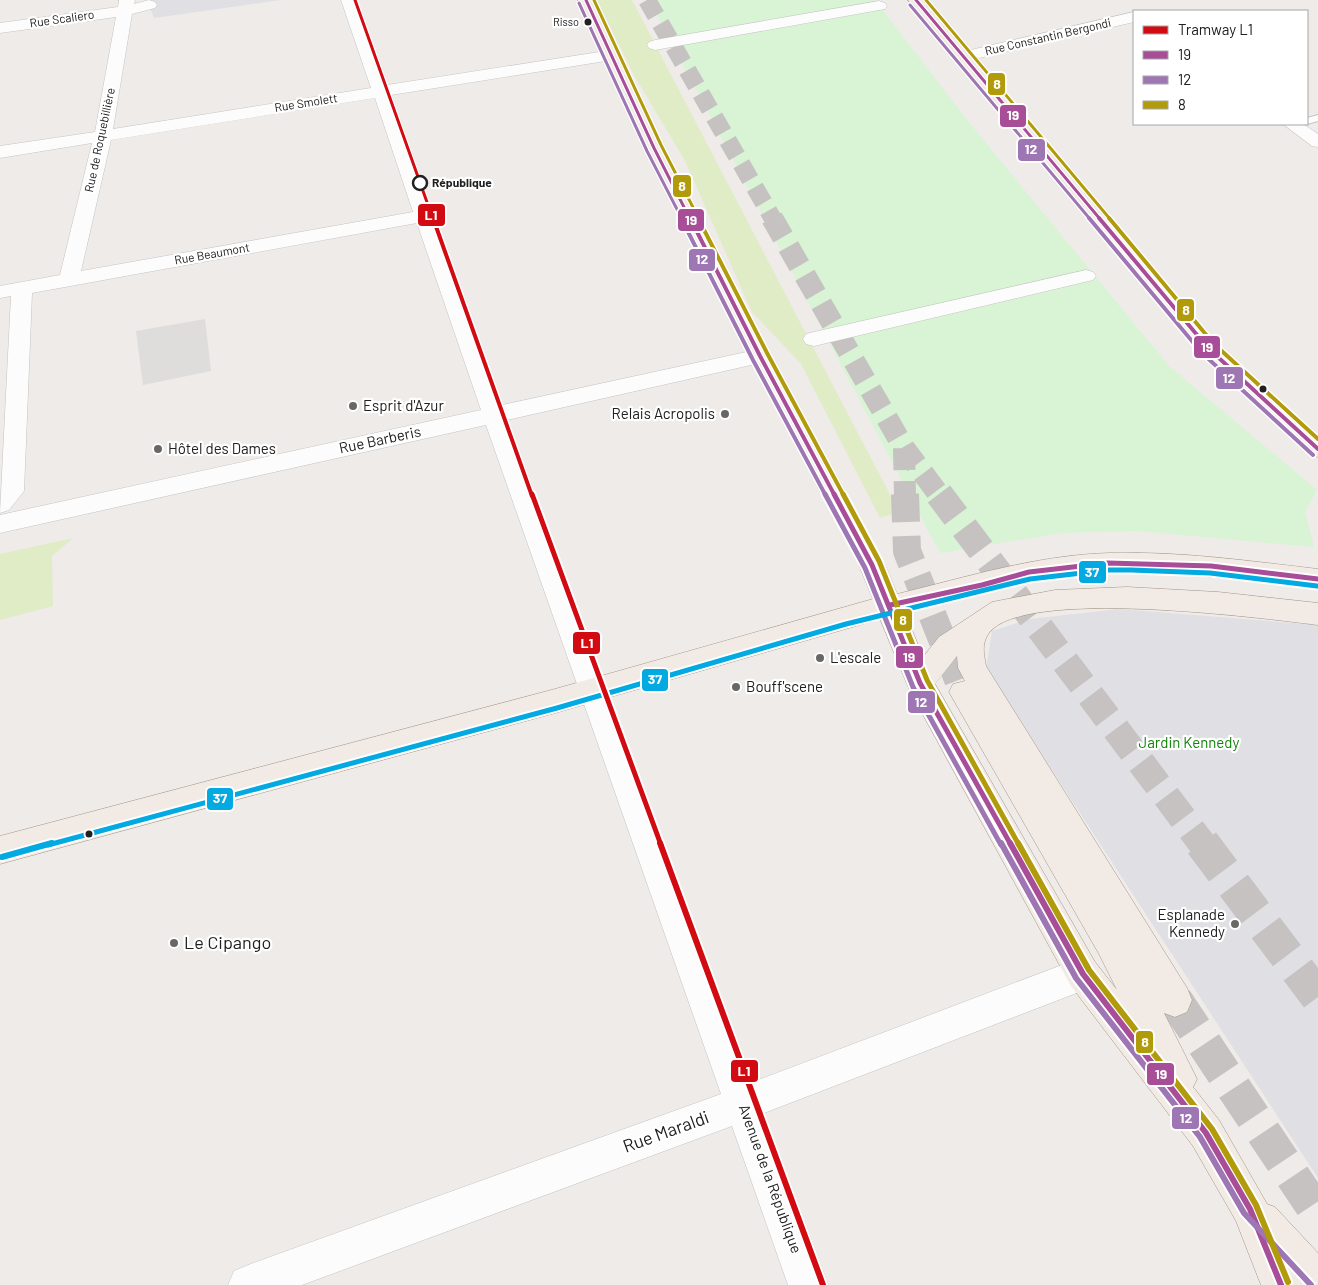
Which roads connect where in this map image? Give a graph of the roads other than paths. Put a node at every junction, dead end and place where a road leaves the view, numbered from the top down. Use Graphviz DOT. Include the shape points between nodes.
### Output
graph roads {
  1 [pos="349,0"];
  2 [pos="586,0"];
  3 [pos="916,0"];
  4 [pos="149,5"];
  5 [pos="1120,5"];
  6 [pos="126,6"];
  7 [pos="879,6"];
  8 [pos="1133,14"];
  9 [pos="1133,15"];
  10 [pos="0,28"];
  11 [pos="655,45"];
  12 [pos="612,54"];
  13 [pos="962,57"];
  14 [pos="381,91"];
  15 [pos="1295,125"];
  16 [pos="103,135"];
  17 [pos="1318,142"];
  18 [pos="0,152"];
  19 [pos="425,216"];
  20 [pos="1086,276"];
  21 [pos="69,279"];
  22 [pos="22,288"];
  23 [pos="0,292"];
  24 [pos="814,338"];
  25 [pos="760,356"];
  26 [pos="494,415"];
  27 [pos="1318,449"];
  28 [pos="0,504"];
  29 [pos="0,524"];
  30 [pos="1318,580"];
  31 [pos="890,605"];
  32 [pos="1318,614"];
  33 [pos="980,625"];
  34 [pos="920,683"];
  35 [pos="593,689"];
  36 [pos="963,692"];
  37 [pos="0,850"];
  38 [pos="1082,974"];
  39 [pos="1175,1000"];
  40 [pos="742,1104"];
  41 [pos="1206,1133"];
  42 [pos="1250,1209"];
  43 [pos="1318,1281"];
  44 [pos="248,1285"];
  45 [pos="808,1285"];
  46 [pos="1281,1285"];
  1 -- 14 [label="street, Avenue de la République"];
  2 -- 12 [label="main road"];
  3 -- 13 [label="main road"];
  4 -- 6 [label="street, Rue Scaliero"];
  5 -- 8 [label="street"];
  6 -- 10 [label="street, Rue Scaliero"];
  6 -- 16 [label="street, Rue de Roquebillière"];
  7 -- 11 [label="street"];
  9 -- 13 [label="street, Rue Constantin Bergondi"];
  12 -- 14 [label="street, Rue Smolett"];
  12 -- 25 [label="main road" via="654,148"];
  13 -- 27 [label="main road" via="1208,348"];
  14 -- 16 [label="street, Rue Smolett"];
  14 -- 19 [label="street, Avenue de la République"];
  15 -- 17 [label="street"];
  16 -- 18 [label="street, Rue Smolett"];
  16 -- 21 [label="street, Rue de Roquebillière"];
  19 -- 21 [label="street, Rue Beaumont"];
  19 -- 26 [label="street, Avenue de la République"];
  20 -- 24 [label="street"];
  21 -- 22 [label="street, Rue Beaumont"];
  22 -- 23 [label="street, Rue Beaumont"];
  22 -- 28 [label="street" via="12,491"];
  25 -- 26 [label="street, Rue Barberis"];
  25 -- 31 [label="main road" via="872,565"];
  26 -- 29 [label="street, Rue Barberis"];
  26 -- 35 [label="street, Avenue de la République"];
  30 -- 31 [label="main road" via="1210,566 1108,563 1029,572"];
  31 -- 34 [label="main road"];
  31 -- 35 [label="main road"];
  32 -- 33 [label="main road" via="1127,596 1055,600 1002,610"];
  33 -- 34 [label="main road" via="949,645"];
  33 -- 39 [label="main road" via="969,645 972,668"];
  34 -- 38 [label="main road"];
  35 -- 37 [label="main road"];
  35 -- 40 [label="street, Avenue de la République"];
  36 -- 41 [label="main road" via="1111,943"];
  38 -- 40 [label="street, Rue Maraldi"];
  38 -- 41 [label="main road"];
  40 -- 44 [label="street, Rue Maraldi"];
  40 -- 45 [label="street, Avenue de la République"];
  41 -- 42 [label="main road"];
  42 -- 43 [label="main road"];
  42 -- 46 [label="main road"];
}
